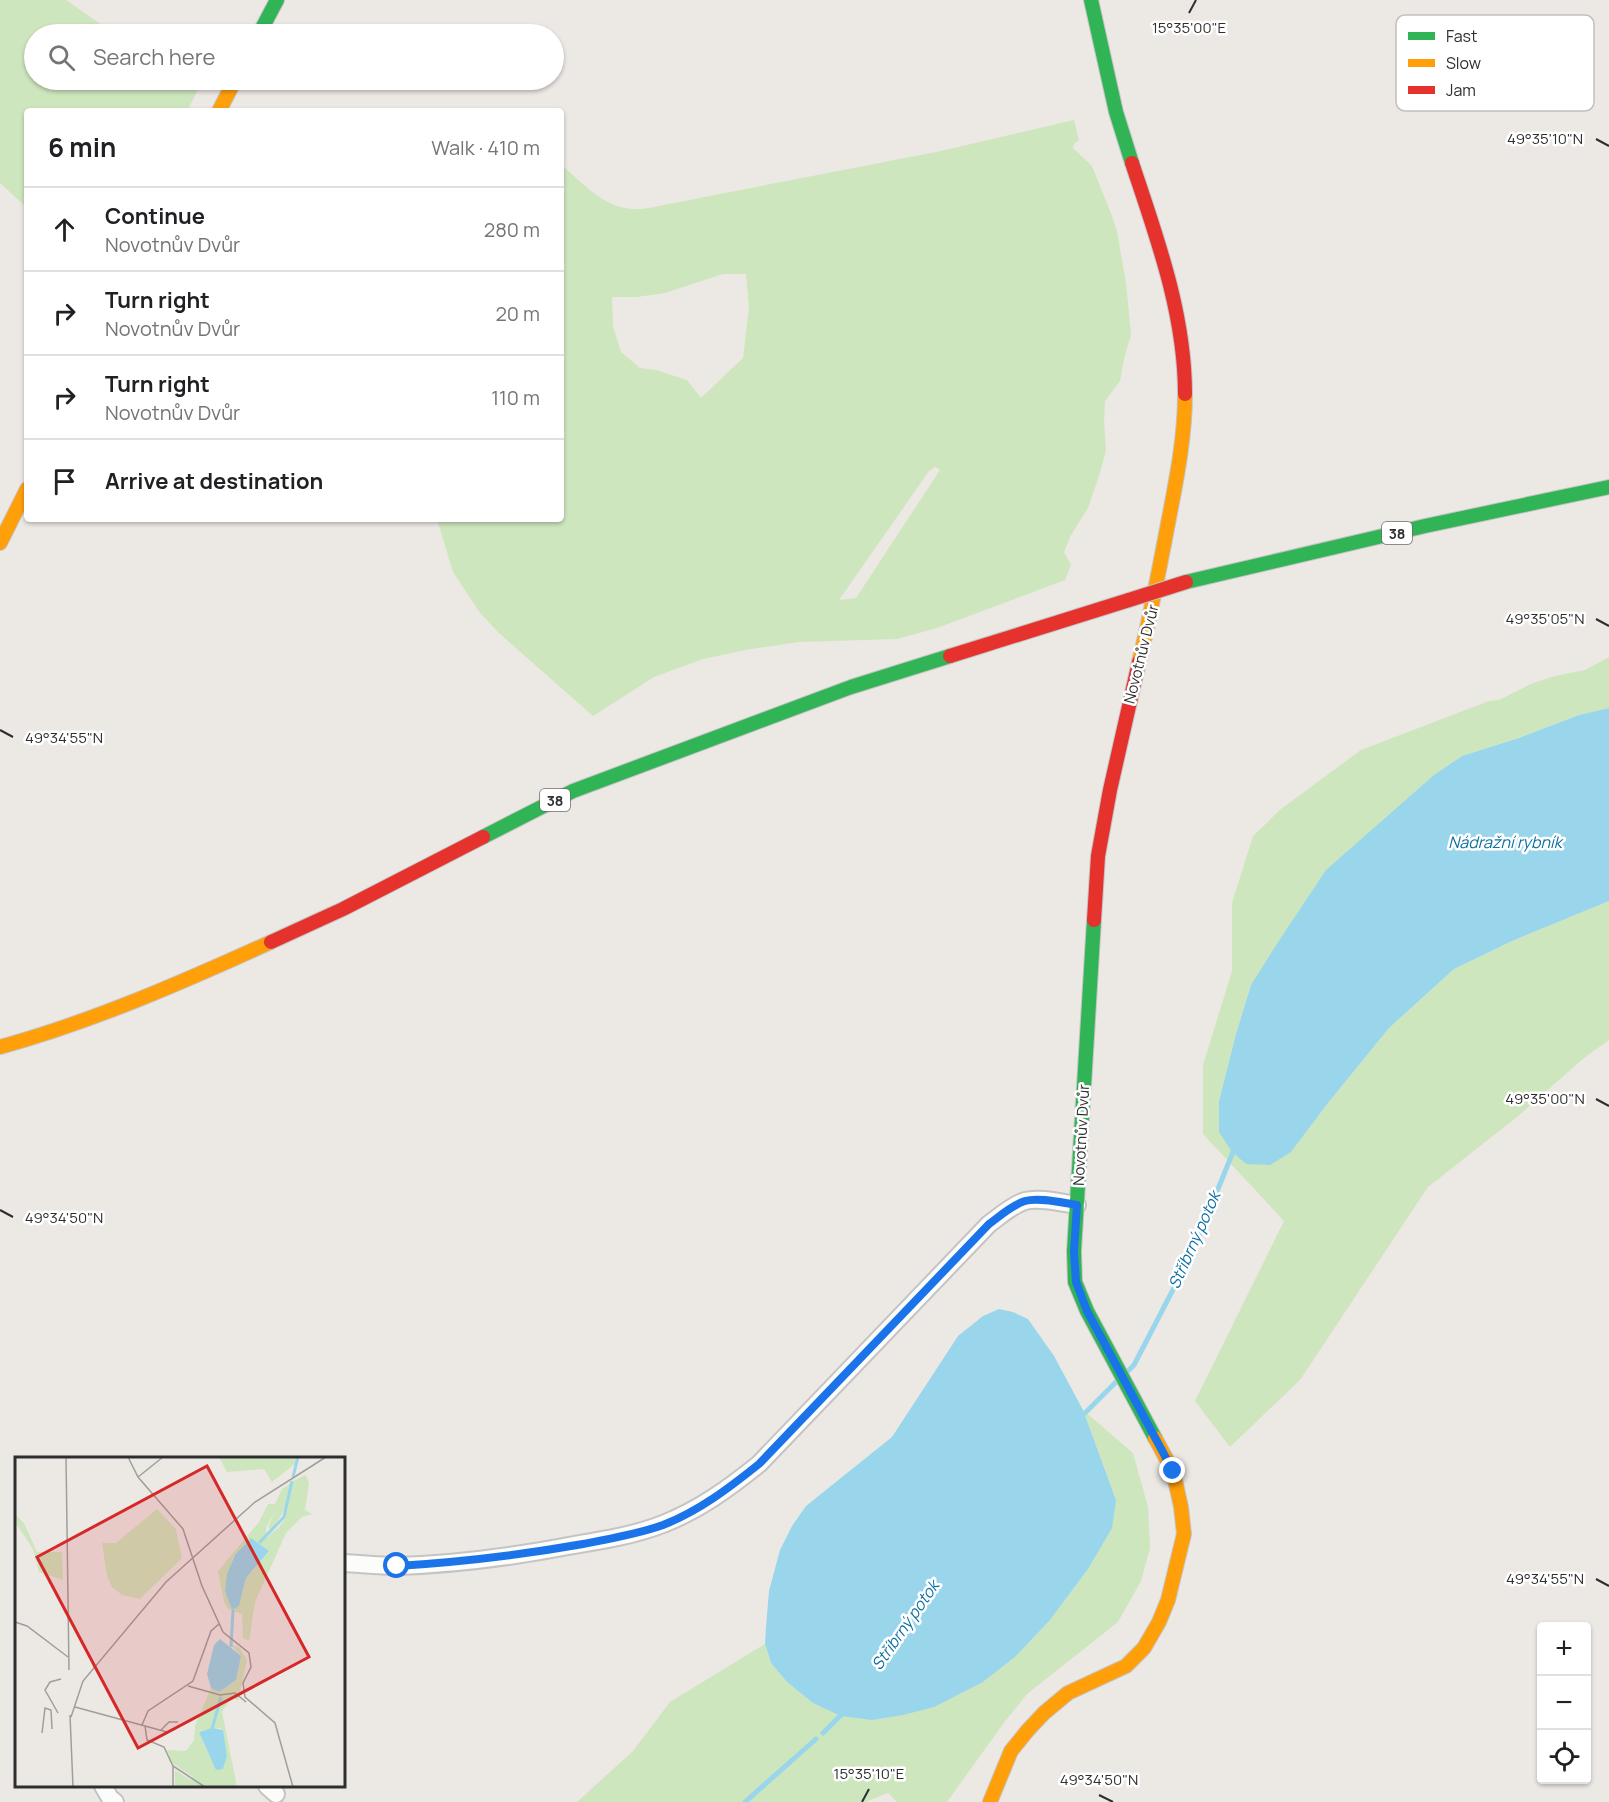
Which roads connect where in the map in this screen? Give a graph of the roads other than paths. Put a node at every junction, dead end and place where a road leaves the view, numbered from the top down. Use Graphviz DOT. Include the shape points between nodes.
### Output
graph roads {
  1 [pos="277,0"];
  2 [pos="1091,0"];
  3 [pos="264,24"];
  4 [pos="231,90"];
  5 [pos="221,108"];
  6 [pos="1609,488"];
  7 [pos="24,495"];
  8 [pos="0,543"];
  9 [pos="0,1047"];
  10 [pos="1077,1205"];
  11 [pos="345,1563"];
  12 [pos="104,1787"];
  13 [pos="115,1802"];
  14 [pos="990,1802"];
  1 -- 3 [label="street"];
  2 -- 10 [label="street, Novotnův Dvůr" via="1116,112 1178,318 1185,370 1185,414 1155,595 1098,856"];
  4 -- 5 [label="street"];
  6 -- 9 [label="street, 38, bridge" via="1186,582 851,687 573,790 343,909 169,988 46,1035"];
  7 -- 8 [label="street"];
  10 -- 11 [label="street, Novotnův Dvůr" via="1026,1201 989,1224 759,1464 700,1507 634,1533 530,1554 397,1566"];
  10 -- 14 [label="street, Novotnův Dvůr" via="1076,1282 1087,1311 1173,1471 1184,1534 1168,1600 1143,1648 1126,1666 1068,1693 1044,1713 1011,1751"];
  12 -- 13 [label="street"];
}
